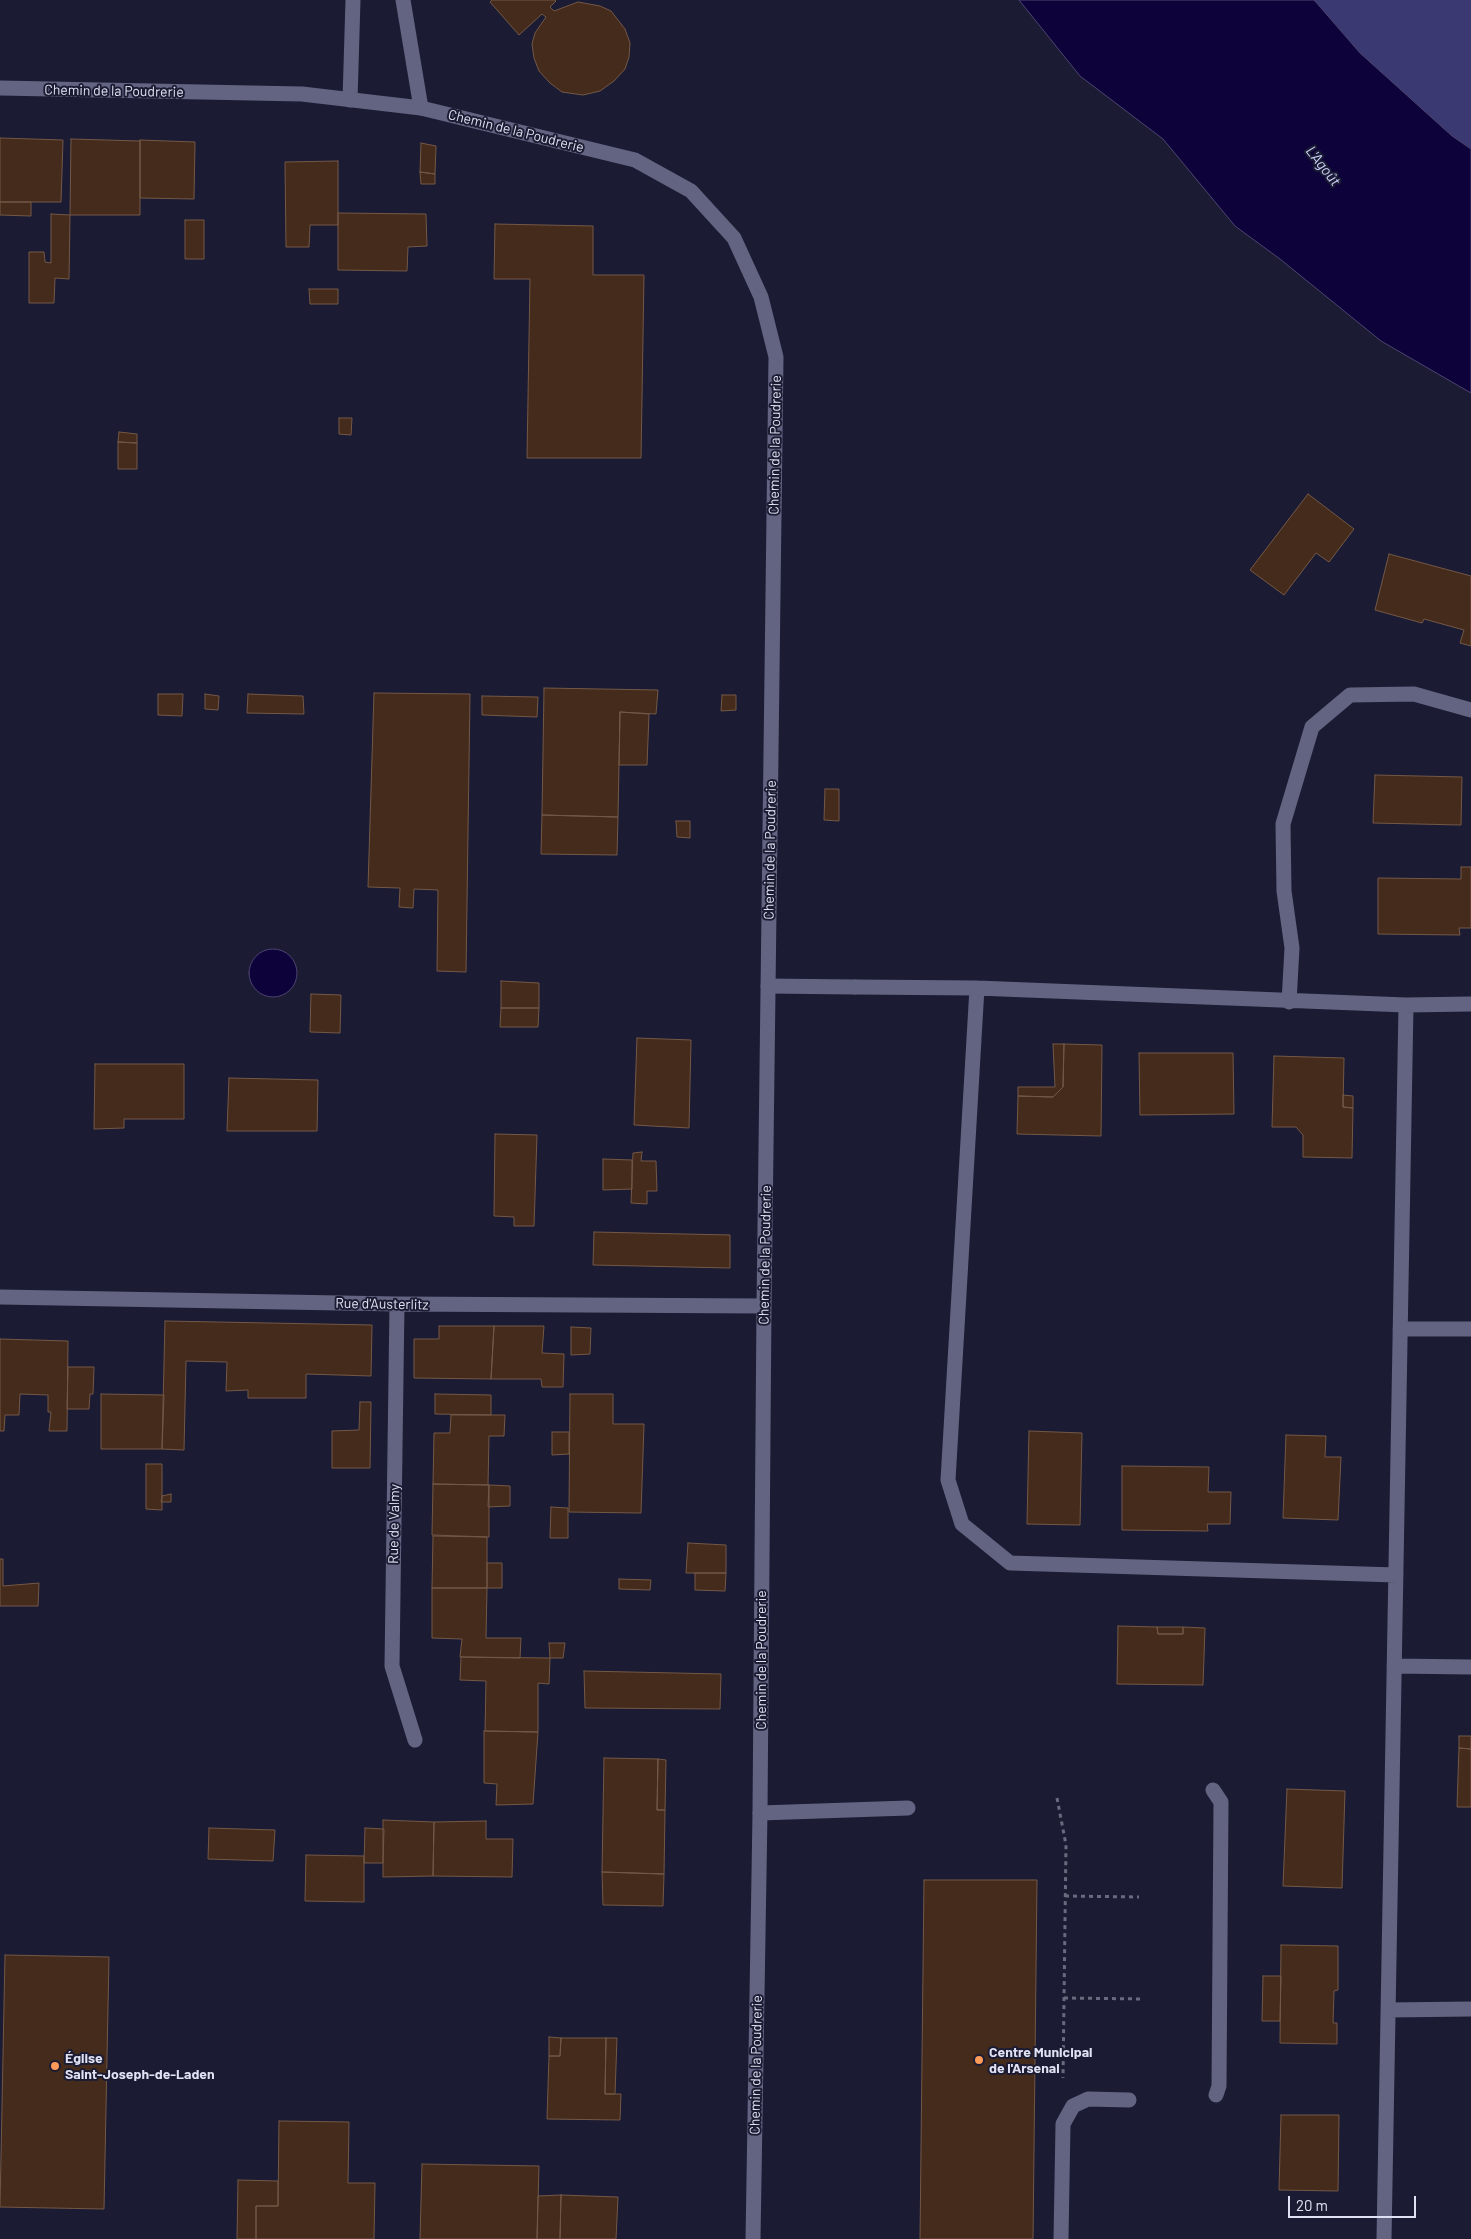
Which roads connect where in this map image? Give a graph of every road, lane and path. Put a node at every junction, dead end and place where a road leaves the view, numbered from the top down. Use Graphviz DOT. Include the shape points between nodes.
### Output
graph roads {
  1 [pos="353,0"];
  2 [pos="403,0"];
  3 [pos="0,88"];
  4 [pos="350,100"];
  5 [pos="421,108"];
  6 [pos="1471,710"];
  7 [pos="768,986"];
  8 [pos="977,988"];
  9 [pos="1289,1002"];
  10 [pos="1471,1004"];
  11 [pos="1406,1006"];
  12 [pos="0,1297"];
  13 [pos="396,1304"];
  14 [pos="764,1306"];
  15 [pos="1400,1329"];
  16 [pos="1471,1329"];
  17 [pos="1396,1575"];
  18 [pos="1394,1666"];
  19 [pos="1471,1667"];
  20 [pos="415,1740"];
  21 [pos="1213,1790"];
  22 [pos="1057,1798"];
  23 [pos="908,1808"];
  24 [pos="760,1813"];
  25 [pos="1065,1896"];
  26 [pos="1139,1897"];
  27 [pos="1064,1998"];
  28 [pos="1143,1999"];
  29 [pos="1471,2008"];
  30 [pos="1388,2010"];
  31 [pos="1216,2095"];
  32 [pos="1129,2100"];
  33 [pos="1063,2124"];
  34 [pos="753,2239"];
  35 [pos="1061,2239"];
  36 [pos="1384,2239"];
  1 -- 4 [label="street"];
  2 -- 5 [label="street"];
  3 -- 4 [label="street, Chemin de la Poudrerie" via="302,94"];
  4 -- 5 [label="street, Chemin de la Poudrerie"];
  5 -- 7 [label="street, Chemin de la Poudrerie" via="635,160 691,191 734,238 761,297 776,357"];
  6 -- 9 [label="street" via="1414,694 1350,695 1312,727 1283,824 1284,890 1292,948"];
  7 -- 8 [label="street"];
  7 -- 14 [label="street, Chemin de la Poudrerie"];
  8 -- 9 [label="street"];
  8 -- 17 [label="street" via="948,1480 962,1524 1010,1563"];
  9 -- 11 [label="street"];
  10 -- 11 [label="street"];
  11 -- 15 [label="street"];
  12 -- 13 [label="street, Rue d'Austerlitz"];
  13 -- 14 [label="street, Rue d'Austerlitz"];
  13 -- 20 [label="street, Rue de Valmy" via="392,1666"];
  14 -- 24 [label="street, Chemin de la Poudrerie"];
  15 -- 16 [label="street"];
  15 -- 17 [label="street"];
  17 -- 18 [label="street"];
  18 -- 19 [label="street"];
  18 -- 30 [label="street"];
  21 -- 31 [label="street" via="1221,1802 1219,2086"];
  22 -- 25 [label="path" via="1066,1844"];
  23 -- 24 [label="street"];
  24 -- 34 [label="street, Chemin de la Poudrerie"];
  25 -- 26 [label="path"];
  25 -- 27 [label="path"];
  27 -- 28 [label="path"];
  27 -- 33 [label="path"];
  29 -- 30 [label="street"];
  30 -- 36 [label="street"];
  32 -- 33 [label="street" via="1088,2099 1073,2106"];
  33 -- 35 [label="street"];
}
